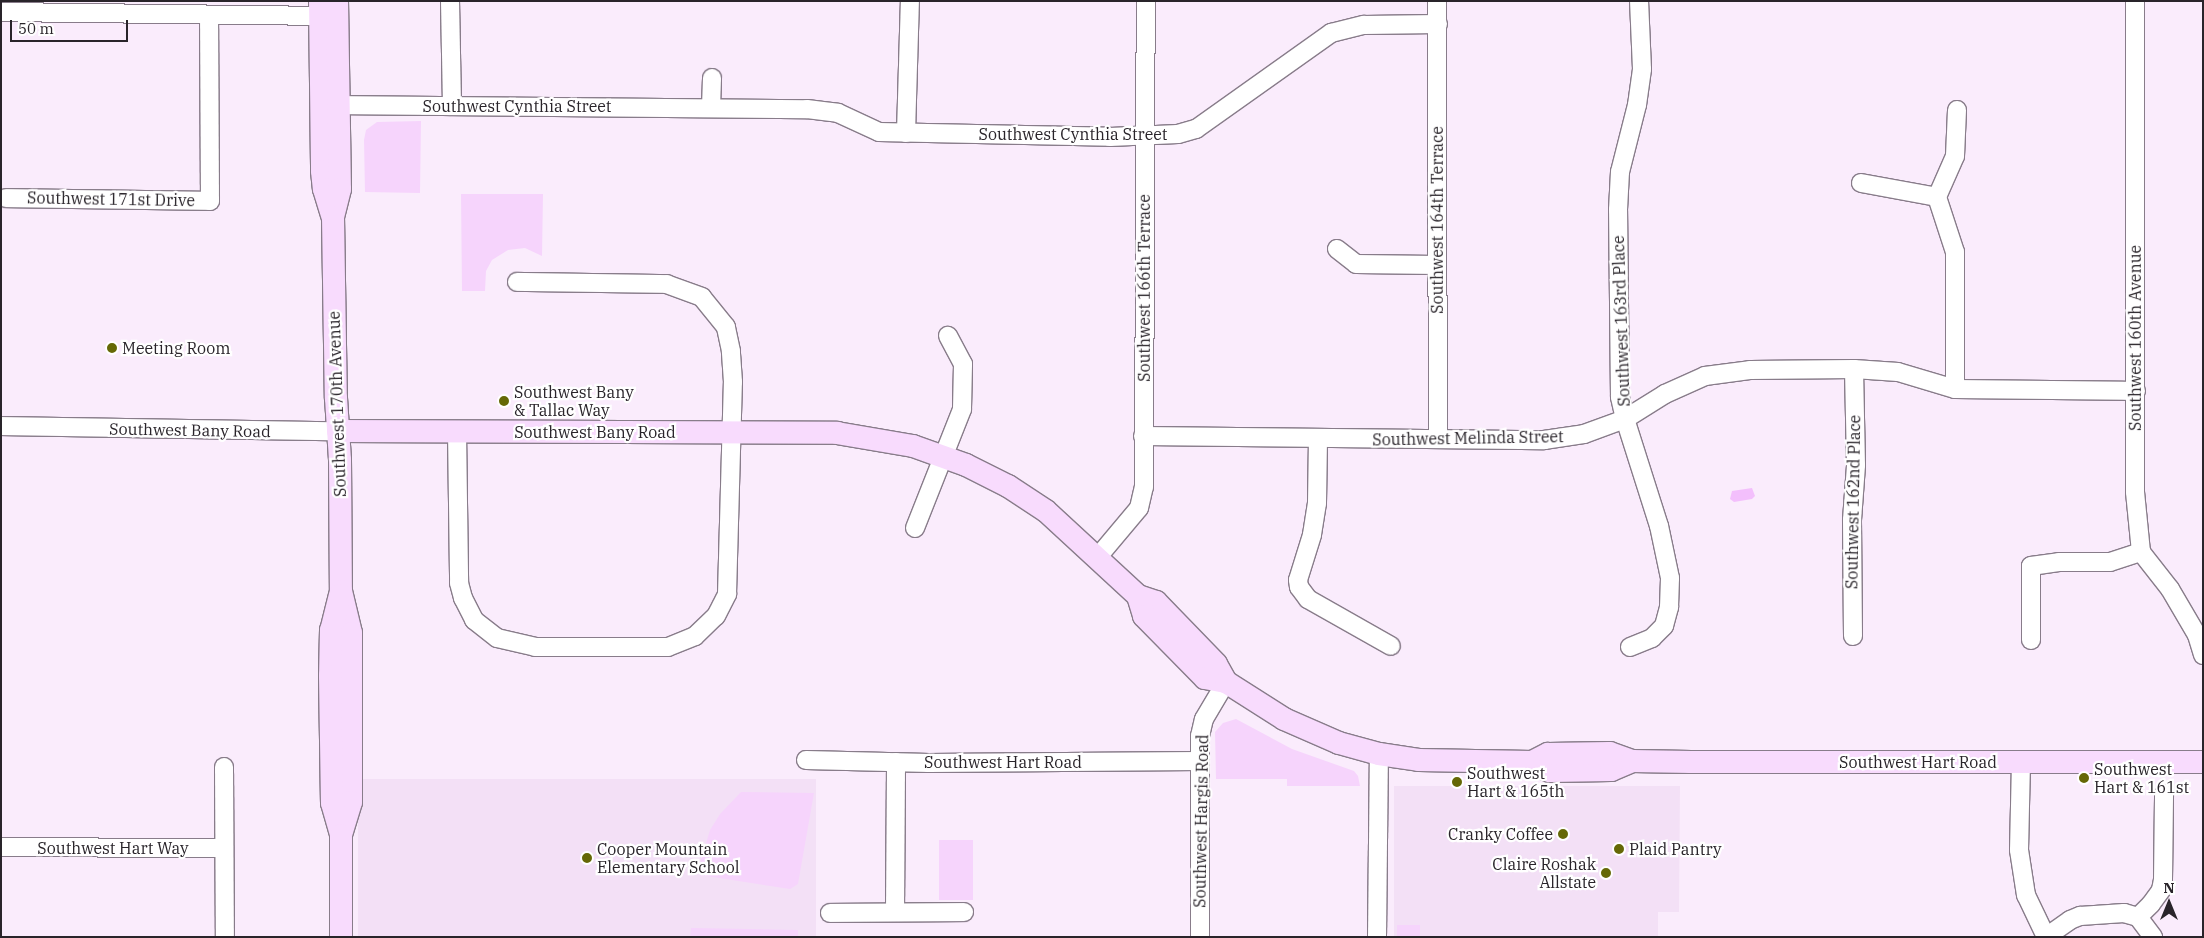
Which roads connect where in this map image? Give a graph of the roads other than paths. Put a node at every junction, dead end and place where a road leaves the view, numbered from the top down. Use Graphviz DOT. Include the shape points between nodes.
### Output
graph roads {
  1 [pos="450,1"];
  2 [pos="910,1"];
  3 [pos="1146,1"];
  4 [pos="1437,1"];
  5 [pos="1639,1"];
  6 [pos="2135,1"];
  7 [pos="329,8"];
  8 [pos="1,12"];
  9 [pos="210,15"];
  10 [pos="1438,24"];
  11 [pos="712,78"];
  12 [pos="331,105"];
  13 [pos="452,106"];
  14 [pos="711,107"];
  15 [pos="1957,110"];
  16 [pos="906,133"];
  17 [pos="1144,136"];
  18 [pos="1861,183"];
  19 [pos="1937,197"];
  20 [pos="6,198"];
  21 [pos="1337,249"];
  22 [pos="1437,265"];
  23 [pos="517,282"];
  24 [pos="948,336"];
  25 [pos="1854,368"];
  26 [pos="1955,389"];
  27 [pos="2136,391"];
  28 [pos="1625,419"];
  29 [pos="1,426"];
  30 [pos="338,431"];
  31 [pos="457,431"];
  32 [pos="730,432"];
  33 [pos="1143,436"];
  34 [pos="1318,439"];
  35 [pos="1438,439"];
  36 [pos="945,456"];
  37 [pos="915,528"];
  38 [pos="2141,552"];
  39 [pos="1097,558"];
  40 [pos="1853,636"];
  41 [pos="2030,640"];
  42 [pos="1391,646"];
  43 [pos="1630,647"];
  44 [pos="2203,655"];
  45 [pos="1226,682"];
  46 [pos="1379,754"];
  47 [pos="806,760"];
  48 [pos="1199,761"];
  49 [pos="896,762"];
  50 [pos="2021,762"];
  51 [pos="2203,762"];
  52 [pos="224,767"];
  53 [pos="2164,794"];
  54 [pos="1,847"];
  55 [pos="224,848"];
  56 [pos="896,912"];
  57 [pos="964,912"];
  58 [pos="830,913"];
  59 [pos="2138,916"];
  60 [pos="225,937"];
  61 [pos="341,937"];
  62 [pos="1200,937"];
  63 [pos="1378,937"];
  64 [pos="2046,937"];
  65 [pos="2153,937"];
  1 -- 13 [label="street"];
  2 -- 16 [label="street"];
  3 -- 17 [label="street, Southwest 166th Terrace"];
  4 -- 10 [label="street, Southwest 164th Terrace"];
  5 -- 28 [label="street, Southwest 163rd Place" via="1642,69 1620,172 1618,210 1619,378"];
  6 -- 27 [label="street, Southwest 160th Avenue"];
  7 -- 9 [label="street"];
  7 -- 12 [label="main road, Southwest 170th Avenue"];
  8 -- 9 [label="street"];
  9 -- 20 [label="street, Southwest 171st Drive" via="210,201"];
  10 -- 17 [label="street, Southwest Cynthia Street" via="1364,25 1331,34 1196,130"];
  10 -- 22 [label="street, Southwest 164th Terrace"];
  11 -- 14 [label="street"];
  12 -- 13 [label="street, Southwest Cynthia Street"];
  12 -- 30 [label="main road, Southwest 170th Avenue" via="340,189 333,217"];
  13 -- 14 [label="street, Southwest Cynthia Street"];
  14 -- 16 [label="street, Southwest Cynthia Street" via="807,109 838,113 879,132"];
  15 -- 19 [label="street" via="1955,156"];
  16 -- 17 [label="street, Southwest Cynthia Street"];
  17 -- 33 [label="street, Southwest 166th Terrace"];
  18 -- 19 [label="street"];
  19 -- 26 [label="street" via="1955,252"];
  21 -- 22 [label="street" via="1356,264"];
  22 -- 35 [label="street, Southwest 164th Terrace"];
  23 -- 32 [label="street" via="667,284 702,297 726,327 732,351"];
  24 -- 36 [label="street" via="963,364 962,409"];
  25 -- 26 [label="street, Southwest Melinda Street" via="1898,372"];
  25 -- 28 [label="street, Southwest Melinda Street" via="1750,370 1705,376 1665,394"];
  25 -- 40 [label="street, Southwest 162nd Place"];
  26 -- 27 [label="street, Southwest Melinda Street"];
  27 -- 38 [label="street, Southwest 160th Avenue" via="2135,492"];
  28 -- 35 [label="street, Southwest Melinda Street" via="1584,434 1544,440"];
  28 -- 43 [label="street, Southwest 163rd Place" via="1659,526 1670,578 1664,626 1652,638"];
  29 -- 30 [label="street, Southwest Bany Road"];
  30 -- 31 [label="main road, Southwest Bany Road"];
  30 -- 61 [label="main road, Southwest 170th Avenue" via="341,591 331,630 330,676 332,803 341,835"];
  31 -- 32 [label="main road, Southwest Bany Road"];
  31 -- 32 [label="street" via="459,583 463,598 474,620 497,638 535,647 668,647 695,636 716,616 727,594"];
  32 -- 36 [label="main road, Southwest Bany Road" via="837,433 913,446"];
  33 -- 34 [label="street, Southwest Melinda Street"];
  33 -- 39 [label="street, Southwest 166th Terrace" via="1144,487 1139,508"];
  34 -- 35 [label="street, Southwest Melinda Street"];
  34 -- 42 [label="street" via="1317,504 1299,587 1308,599"];
  36 -- 37 [label="street"];
  36 -- 39 [label="main road, Southwest Bany Road" via="1008,486 1046,511"];
  38 -- 41 [label="street" via="2110,562 2059,562 2031,566"];
  38 -- 44 [label="street" via="2170,589 2197,635"];
  39 -- 45 [label="main road, Southwest Bany Road" via="1138,596 1156,602 1216,664"];
  45 -- 46 [label="main road, Southwest Bany Road" via="1302,728"];
  45 -- 48 [label="street, Southwest Hargis Road" via="1204,719"];
  46 -- 50 [label="main road, Southwest Hart Road" via="1419,760 1532,762 1550,771 1611,770 1632,761"];
  46 -- 63 [label="street"];
  47 -- 49 [label="street, Southwest Hart Road"];
  48 -- 49 [label="street, Southwest Hart Road"];
  48 -- 62 [label="street, Southwest Hargis Road"];
  49 -- 56 [label="street"];
  50 -- 51 [label="main road, Southwest Hart Road"];
  50 -- 64 [label="street" via="2019,850 2026,895"];
  52 -- 55 [label="street"];
  53 -- 59 [label="street" via="2163,880 2156,898"];
  54 -- 55 [label="street, Southwest Hart Way"];
  55 -- 60 [label="street"];
  56 -- 57 [label="street"];
  56 -- 58 [label="street"];
  59 -- 64 [label="street" via="2124,913 2080,916"];
  59 -- 65 [label="street"];
}
